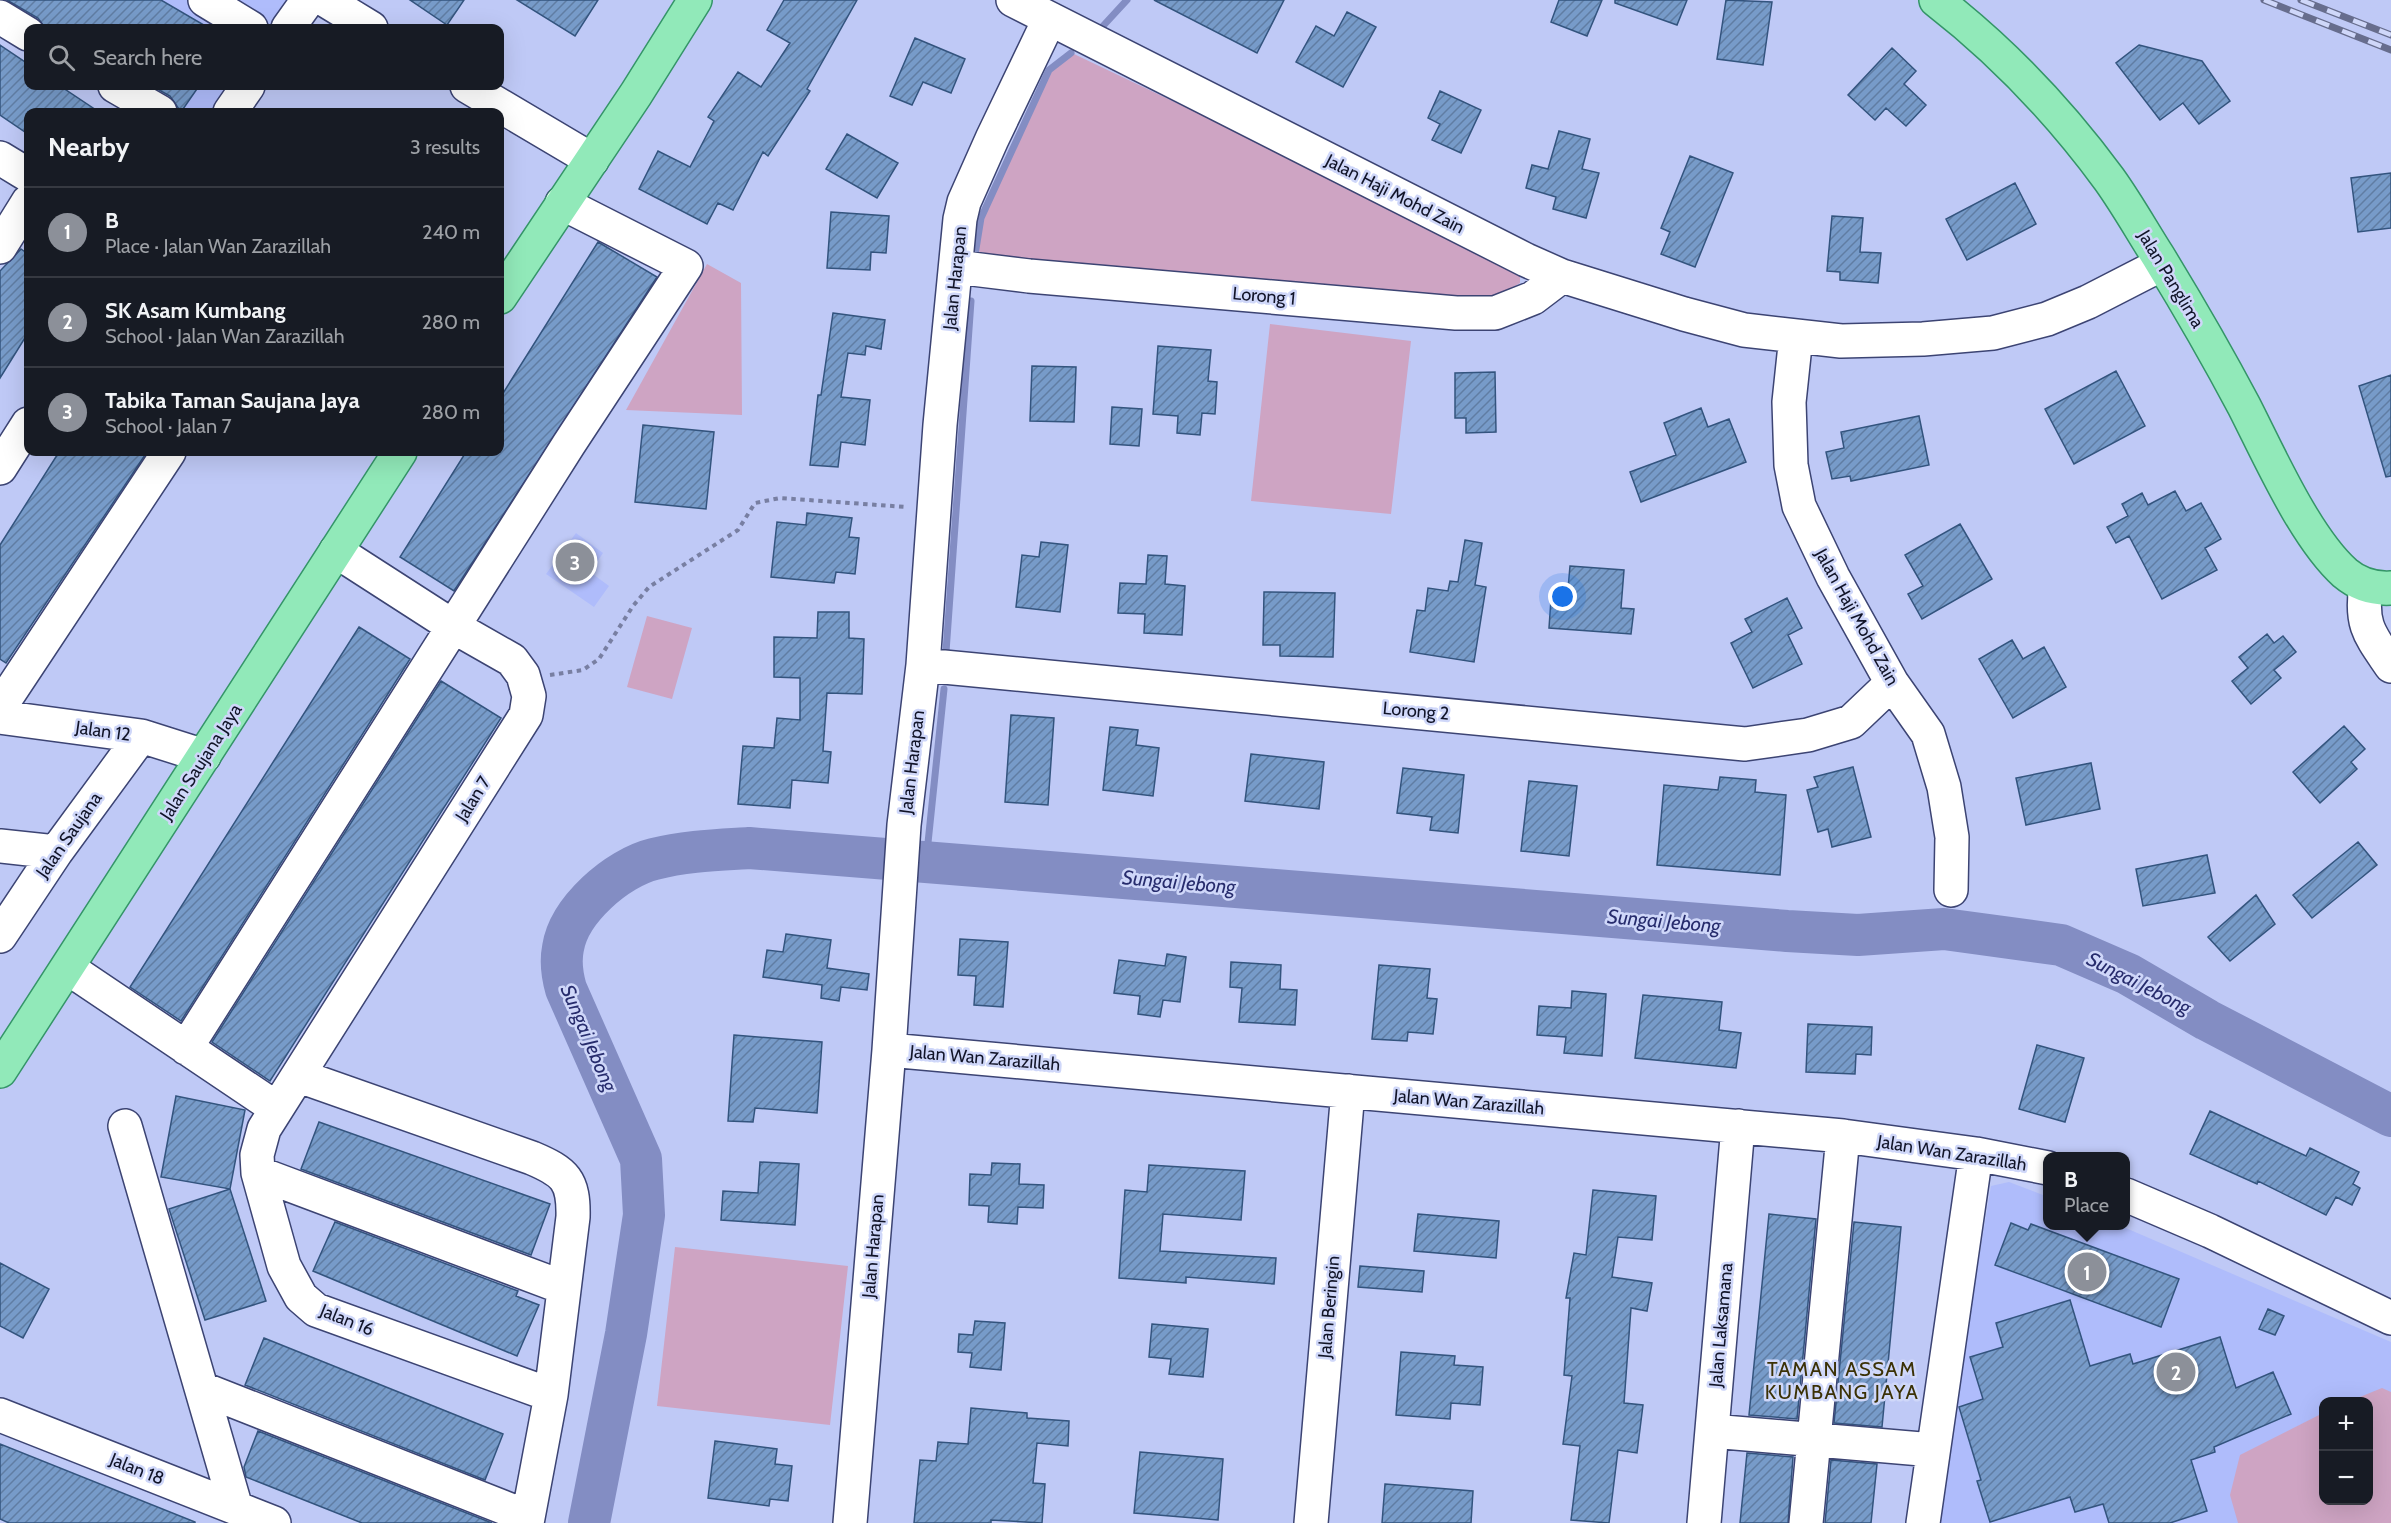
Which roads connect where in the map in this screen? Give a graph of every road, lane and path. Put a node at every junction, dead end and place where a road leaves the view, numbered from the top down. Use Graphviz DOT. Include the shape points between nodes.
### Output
graph roads {
  1 [pos="205,0"];
  2 [pos="695,0"];
  3 [pos="1013,0"];
  4 [pos="1936,0"];
  5 [pos="324,1"];
  6 [pos="0,17"];
  7 [pos="1049,20"];
  8 [pos="244,24"];
  9 [pos="293,24"];
  10 [pos="364,24"];
  11 [pos="24,32"];
  12 [pos="122,90"];
  13 [pos="245,90"];
  14 [pos="474,90"];
  15 [pos="153,108"];
  16 [pos="233,108"];
  17 [pos="0,158"];
  18 [pos="592,160"];
  19 [pos="24,173"];
  20 [pos="562,203"];
  21 [pos="24,208"];
  22 [pos="0,247"];
  23 [pos="2162,264"];
  24 [pos="956,267"];
  25 [pos="1562,276"];
  26 [pos="504,291"];
  27 [pos="1796,336"];
  28 [pos="24,430"];
  29 [pos="166,456"];
  30 [pos="397,456"];
  31 [pos="0,468"];
  32 [pos="910,507"];
  33 [pos="336,551"];
  34 [pos="2379,587"];
  35 [pos="454,627"];
  36 [pos="923,665"];
  37 [pos="2391,666"];
  38 [pos="523,675"];
  39 [pos="1892,683"];
  40 [pos="0,707"];
  41 [pos="0,717"];
  42 [pos="141,736"];
  43 [pos="204,756"];
  44 [pos="0,846"];
  45 [pos="56,852"];
  46 [pos="1951,890"];
  47 [pos="0,936"];
  48 [pos="68,968"];
  49 [pos="186,1048"];
  50 [pos="889,1050"];
  51 [pos="5,1052"];
  52 [pos="298,1076"];
  53 [pos="1348,1091"];
  54 [pos="276,1108"];
  55 [pos="125,1126"];
  56 [pos="1738,1126"];
  57 [pos="1843,1136"];
  58 [pos="1976,1154"];
  59 [pos="2043,1167"];
  60 [pos="258,1173"];
  61 [pos="2130,1197"];
  62 [pos="562,1287"];
  63 [pos="2391,1318"];
  64 [pos="203,1389"];
  65 [pos="551,1395"];
  66 [pos="0,1415"];
  67 [pos="1712,1431"];
  68 [pos="1813,1440"];
  69 [pos="1933,1450"];
  70 [pos="236,1508"];
  71 [pos="528,1520"];
  72 [pos="274,1523"];
  73 [pos="850,1523"];
  74 [pos="1311,1523"];
  75 [pos="1704,1523"];
  76 [pos="1806,1523"];
  77 [pos="1923,1523"];
  1 -- 8 [label="street"];
  2 -- 18 [label="main road"];
  3 -- 7 [label="street, Jalan Haji Mohd Zain"];
  4 -- 23 [label="main road, Jalan Panglima" via="2022,73 2062,119 2109,180"];
  5 -- 9 [label="street"];
  5 -- 10 [label="street"];
  6 -- 11 [label="street"];
  7 -- 24 [label="street, Jalan Harapan" via="964,202"];
  7 -- 25 [label="street, Jalan Haji Mohd Zain"];
  12 -- 15 [label="street"];
  13 -- 16 [label="street"];
  14 -- 18 [label="street"];
  17 -- 19 [label="street"];
  18 -- 20 [label="main road"];
  20 -- 26 [label="main road"];
  20 -- 35 [label="street" via="686,266"];
  21 -- 22 [label="street"];
  23 -- 27 [label="street, Jalan Haji Mohd Zain" via="2068,310 1993,333 1841,341"];
  23 -- 34 [label="main road, Jalan Panglima" via="2186,300 2280,478 2314,532 2346,573"];
  24 -- 25 [label="street, Lorong 1" via="1456,313 1495,313 1533,298"];
  24 -- 36 [label="street, Jalan Harapan"];
  25 -- 27 [label="street, Jalan Haji Mohd Zain" via="1744,330"];
  27 -- 39 [label="street, Jalan Haji Mohd Zain" via="1789,402 1791,465 1799,506"];
  28 -- 31 [label="street"];
  29 -- 40 [label="street"];
  30 -- 33 [label="main road, Jalan Saujana Jaya"];
  32 -- 38 [label="path" via="780,498 755,503 738,530 650,587 599,659 583,670"];
  33 -- 35 [label="street"];
  33 -- 43 [label="main road, Jalan Saujana Jaya"];
  34 -- 37 [label="street, Jalan Panglima" via="2362,609 2371,637"];
  35 -- 38 [label="street" via="512,660"];
  35 -- 49 [label="street"];
  36 -- 39 [label="street, Lorong 2" via="1745,744 1808,735 1851,722"];
  36 -- 50 [label="street, Jalan Harapan" via="904,825"];
  38 -- 52 [label="street, Jalan 7" via="529,696 526,715"];
  39 -- 46 [label="street, Jalan Haji Mohd Zain" via="1928,734 1944,787 1952,837"];
  41 -- 42 [label="street, Jalan 12"];
  42 -- 43 [label="street, Jalan 12"];
  42 -- 45 [label="street, Jalan Saujana"];
  43 -- 48 [label="main road, Jalan Saujana Jaya"];
  44 -- 45 [label="street"];
  45 -- 47 [label="street, Jalan Saujana"];
  48 -- 49 [label="street"];
  48 -- 51 [label="main road, Jalan Saujana Jaya"];
  49 -- 54 [label="street"];
  50 -- 53 [label="street, Jalan Wan Zarazillah"];
  50 -- 73 [label="street, Jalan Harapan"];
  52 -- 54 [label="street, Jalan 7"];
  52 -- 62 [label="street" via="554,1167 567,1180 573,1197"];
  53 -- 56 [label="street, Jalan Wan Zarazillah"];
  53 -- 74 [label="street, Jalan Beringin"];
  54 -- 60 [label="street, Jalan 16" via="264,1129 257,1155"];
  55 -- 64 [label="street"];
  56 -- 57 [label="street, Jalan Wan Zarazillah"];
  56 -- 67 [label="street, Jalan Laksamana"];
  57 -- 58 [label="street, Jalan Wan Zarazillah"];
  57 -- 68 [label="street"];
  58 -- 59 [label="street, Jalan Wan Zarazillah"];
  58 -- 69 [label="street"];
  60 -- 62 [label="street"];
  60 -- 65 [label="street, Jalan 16" via="284,1266 301,1297 316,1310"];
  61 -- 63 [label="street"];
  62 -- 65 [label="street"];
  64 -- 70 [label="street"];
  64 -- 71 [label="street"];
  65 -- 71 [label="street"];
  66 -- 70 [label="street, Jalan 18"];
  67 -- 68 [label="street"];
  67 -- 75 [label="street, Jalan Laksamana"];
  68 -- 69 [label="street"];
  68 -- 76 [label="street"];
  69 -- 77 [label="street"];
  70 -- 72 [label="street, Jalan 18"];
}
